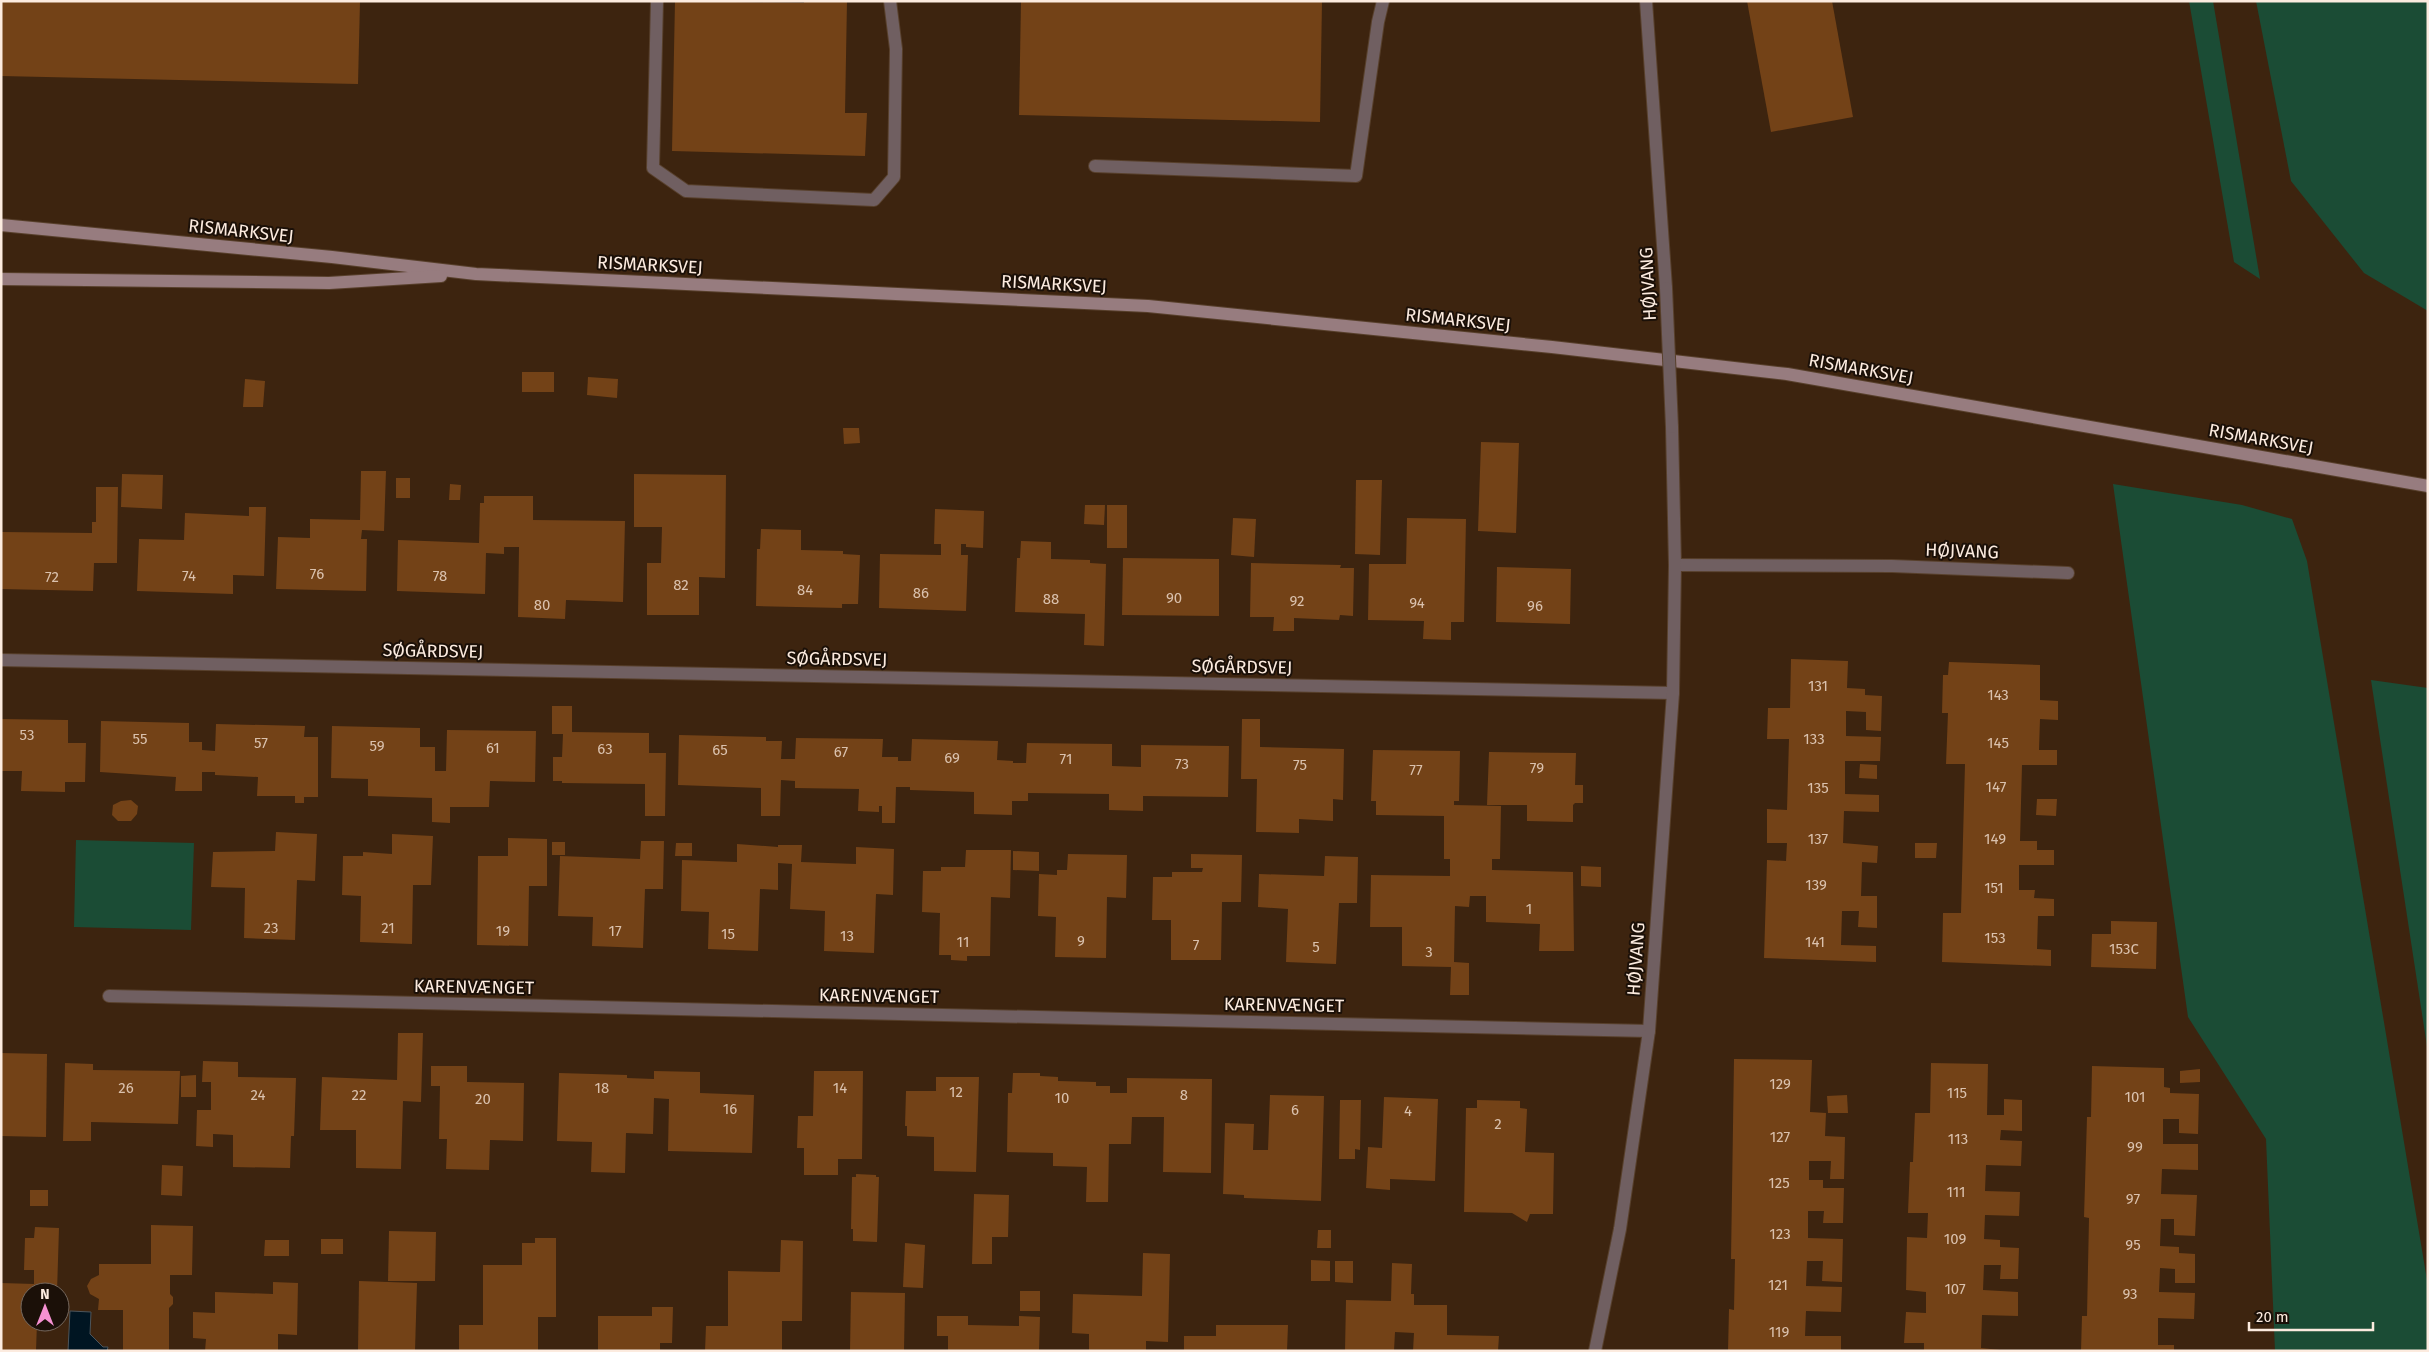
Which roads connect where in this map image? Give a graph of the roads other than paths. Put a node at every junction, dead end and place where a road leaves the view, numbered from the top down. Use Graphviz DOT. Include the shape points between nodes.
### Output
graph roads {
  1 [pos="657,1"];
  2 [pos="890,1"];
  3 [pos="1383,1"];
  4 [pos="1646,1"];
  5 [pos="1094,166"];
  6 [pos="1,225"];
  7 [pos="476,274"];
  8 [pos="1,279"];
  9 [pos="2428,486"];
  10 [pos="1675,565"];
  11 [pos="2068,573"];
  12 [pos="1,660"];
  13 [pos="1673,693"];
  14 [pos="109,996"];
  15 [pos="1649,1031"];
  16 [pos="1596,1351"];
  1 -- 2 [label="street" via="653,168 686,191 874,200 894,177 896,49"];
  3 -- 5 [label="street" via="1356,176"];
  4 -- 10 [label="street, HØJVANG, bridge" via="1666,288"];
  6 -- 7 [label="main road, RISMARKSVEJ"];
  7 -- 8 [label="main road, RISMARKSVEJ" via="329,283"];
  7 -- 9 [label="main road, RISMARKSVEJ" via="1148,306 1552,347 1787,374"];
  10 -- 11 [label="street, HØJVANG" via="1892,566"];
  10 -- 13 [label="street, HØJVANG"];
  12 -- 13 [label="street, SØGÅRDSVEJ"];
  13 -- 15 [label="street, HØJVANG"];
  14 -- 15 [label="street, KARENVÆNGET"];
  15 -- 16 [label="street, HØJVANG" via="1620,1229"];
}
